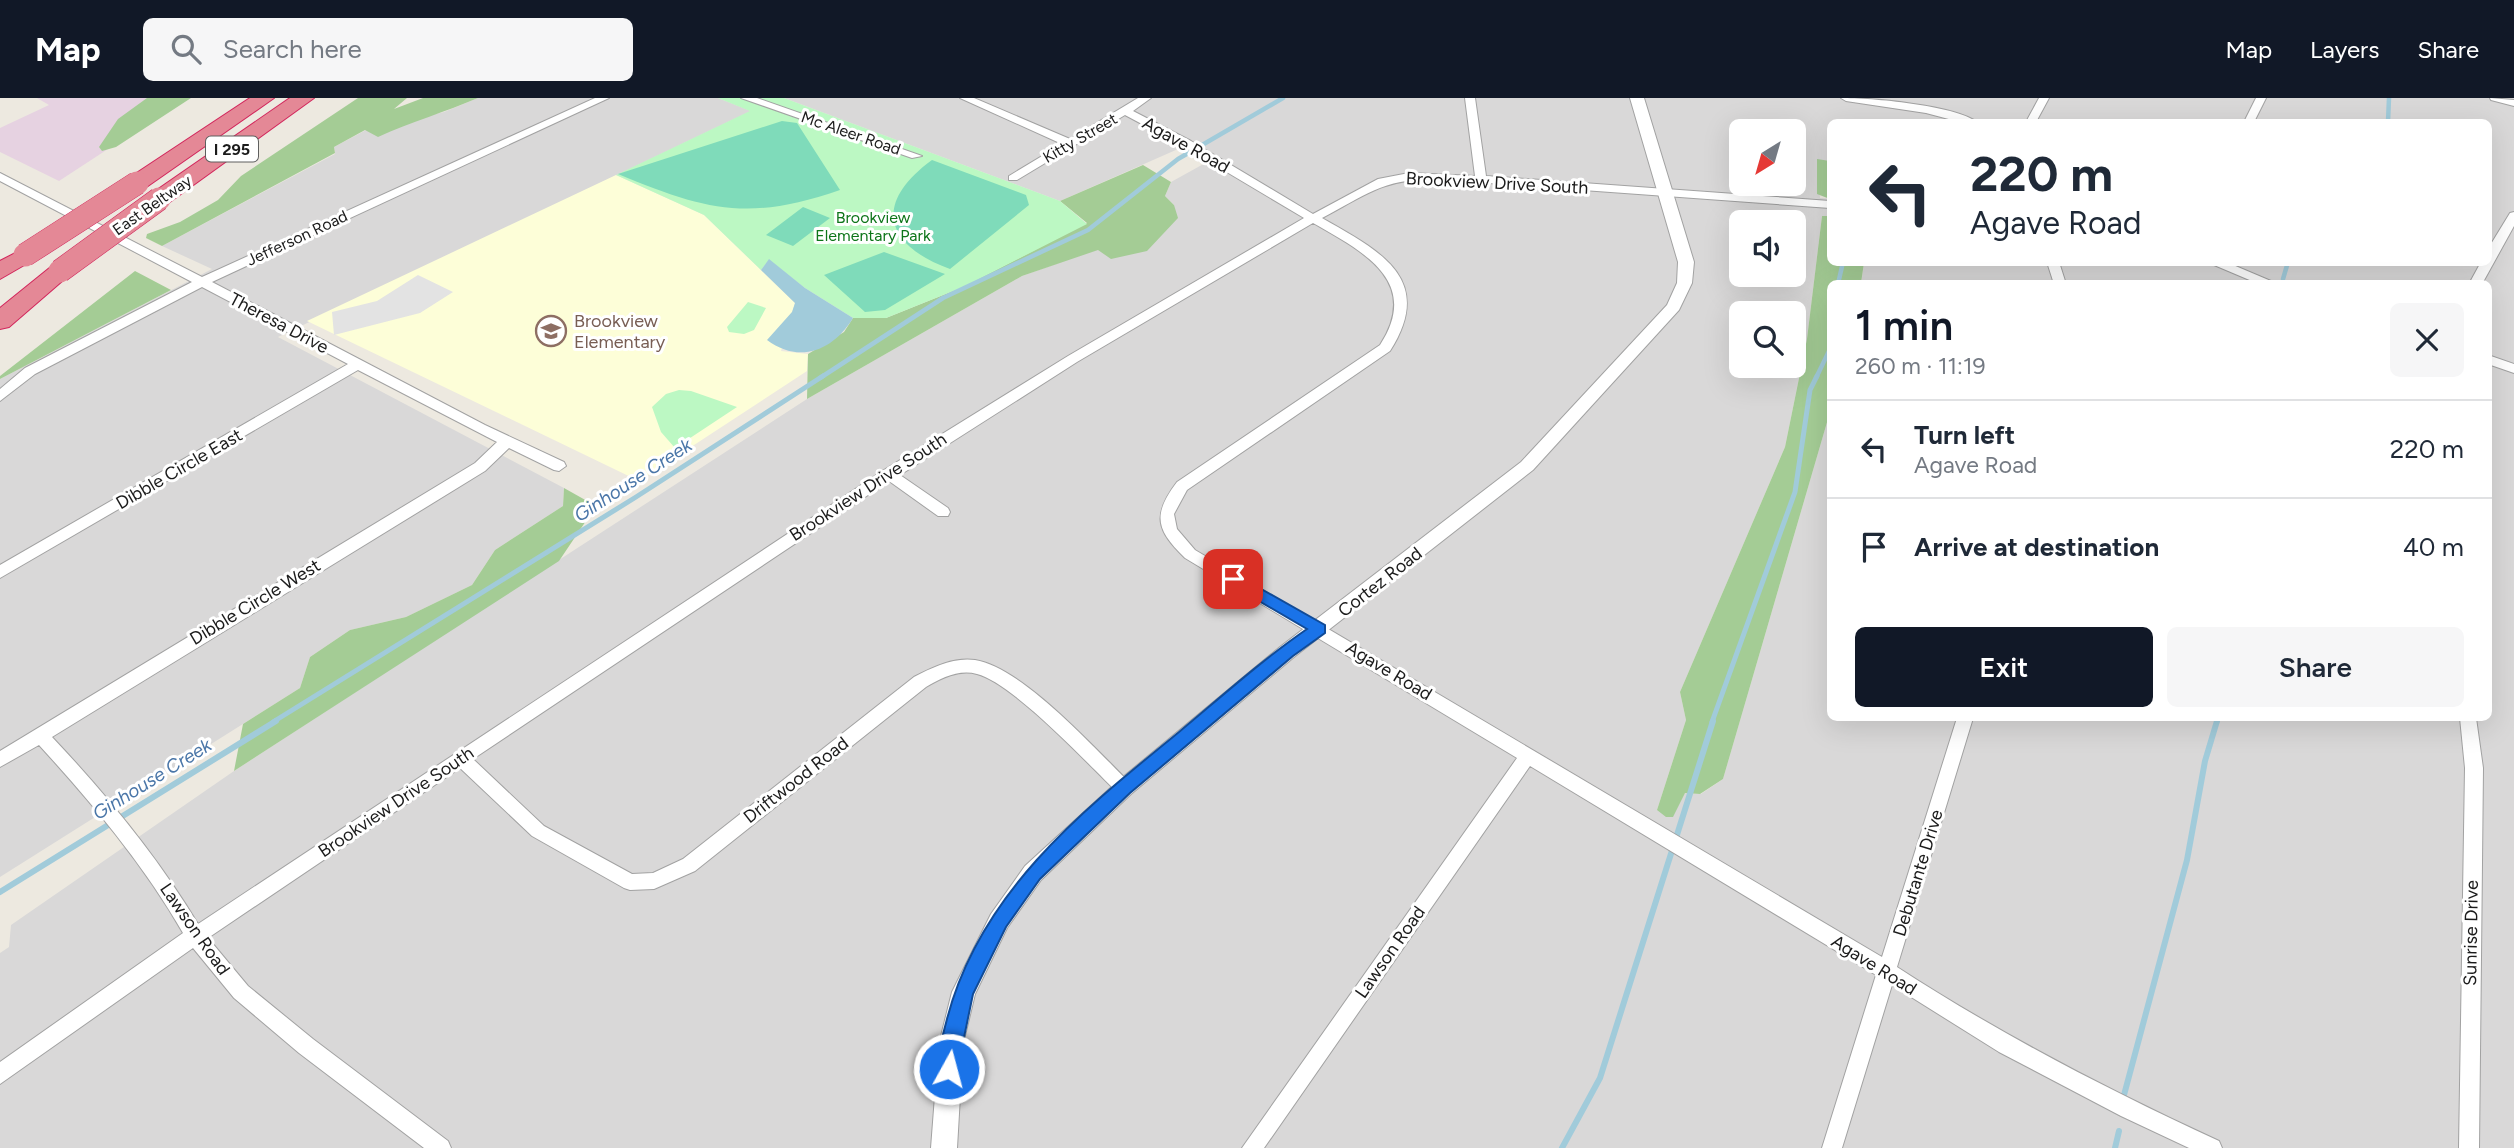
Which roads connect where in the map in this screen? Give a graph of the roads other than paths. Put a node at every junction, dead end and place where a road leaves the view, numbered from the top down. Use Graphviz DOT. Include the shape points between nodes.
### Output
graph roads {
  1 [pos="264,98"];
  2 [pos="304,98"];
  3 [pos="604,98"];
  4 [pos="746,98"];
  5 [pos="965,98"];
  6 [pos="1146,98"];
  7 [pos="1470,98"];
  8 [pos="1637,98"];
  9 [pos="1846,98"];
  10 [pos="2044,98"];
  11 [pos="2260,98"];
  12 [pos="2495,98"];
  13 [pos="2514,103"];
  14 [pos="1125,111"];
  15 [pos="1960,119"];
  16 [pos="2033,119"];
  17 [pos="2250,119"];
  18 [pos="1069,143"];
  19 [pos="916,156"];
  20 [pos="0,176"];
  21 [pos="1013,178"];
  22 [pos="1481,180"];
  23 [pos="1666,193"];
  24 [pos="1827,205"];
  25 [pos="2514,216"];
  26 [pos="1313,219"];
  27 [pos="2492,254"];
  28 [pos="2224,266"];
  29 [pos="0,271"];
  30 [pos="60,271"];
  31 [pos="2261,280"];
  32 [pos="200,282"];
  33 [pos="0,312"];
  34 [pos="0,321"];
  35 [pos="2492,361"];
  36 [pos="358,364"];
  37 [pos="2514,369"];
  38 [pos="0,396"];
  39 [pos="506,441"];
  40 [pos="559,466"];
  41 [pos="889,474"];
  42 [pos="943,513"];
  43 [pos="0,572"];
  44 [pos="1320,629"];
  45 [pos="1964,721"];
  46 [pos="2468,721"];
  47 [pos="40,735"];
  48 [pos="1528,757"];
  49 [pos="461,758"];
  50 [pos="0,760"];
  51 [pos="1124,788"];
  52 [pos="196,938"];
  53 [pos="1888,972"];
  54 [pos="0,1074"];
  55 [pos="441,1148"];
  56 [pos="944,1148"];
  57 [pos="1252,1148"];
  58 [pos="1832,1148"];
  59 [pos="2212,1148"];
  60 [pos="2469,1148"];
  1 -- 29 [label="highway, East Beltway / I 295, bridge"];
  2 -- 30 [label="highway, East Beltway / I 295, bridge"];
  3 -- 32 [label="street, Jefferson Road"];
  4 -- 19 [label="street, Mc Aleer Road"];
  5 -- 18 [label="street"];
  6 -- 14 [label="street, Kitty Street"];
  7 -- 22 [label="street"];
  8 -- 23 [label="street, Cortez Road"];
  9 -- 15 [label="street"];
  10 -- 16 [label="street"];
  11 -- 17 [label="street"];
  12 -- 13 [label="street"];
  14 -- 18 [label="street, Kitty Street"];
  14 -- 26 [label="street, Agave Road"];
  18 -- 21 [label="street, Kitty Street"];
  20 -- 32 [label="street, Theresa Drive"];
  22 -- 23 [label="street, Brookview Drive South"];
  22 -- 26 [label="street, Brookview Drive South" via="1409,176 1389,180"];
  23 -- 24 [label="street, Brookview Drive South"];
  23 -- 44 [label="street, Cortez Road" via="1687,276 1682,294 1668,313 1527,467"];
  25 -- 27 [label="street"];
  26 -- 41 [label="street, Brookview Drive South" via="971,420"];
  26 -- 44 [label="street, Agave Road" via="1366,252 1398,284 1402,311 1398,329 1385,348 1359,367 1182,486 1170,501 1166,522 1172,539 1190,554"];
  28 -- 31 [label="street"];
  30 -- 33 [label="highway, East Beltway / I 295"];
  30 -- 34 [label="highway"];
  32 -- 36 [label="street, Theresa Drive"];
  32 -- 38 [label="street, Jefferson Road" via="30,371"];
  35 -- 37 [label="street"];
  36 -- 39 [label="street, Theresa Drive"];
  36 -- 43 [label="street, Dibble Circle East"];
  39 -- 40 [label="street, Theresa Drive"];
  39 -- 47 [label="street, Dibble Circle West" via="480,467"];
  41 -- 42 [label="street"];
  41 -- 49 [label="street, Brookview Drive South"];
  44 -- 48 [label="street, Agave Road"];
  44 -- 51 [label="street, Cortez Road"];
  45 -- 53 [label="street, Debutante Drive"];
  46 -- 60 [label="street, Sunrise Drive" via="2474,768"];
  47 -- 50 [label="street, Dibble Circle West"];
  47 -- 52 [label="street, Lawson Road" via="165,885"];
  48 -- 53 [label="street, Agave Road"];
  48 -- 57 [label="street, Lawson Road"];
  49 -- 51 [label="street, Driftwood Road" via="538,831 630,882 654,881 689,865 920,682 951,668 982,668 995,674"];
  49 -- 52 [label="street, Brookview Drive South"];
  51 -- 56 [label="street, Cortez Road" via="1033,873 999,921 964,992 951,1044"];
  52 -- 54 [label="street, Brookview Drive South"];
  52 -- 55 [label="street, Lawson Road" via="241,992"];
  53 -- 58 [label="street, Debutante Drive"];
  53 -- 59 [label="street, Agave Road" via="1958,1019 2050,1070"];
}
